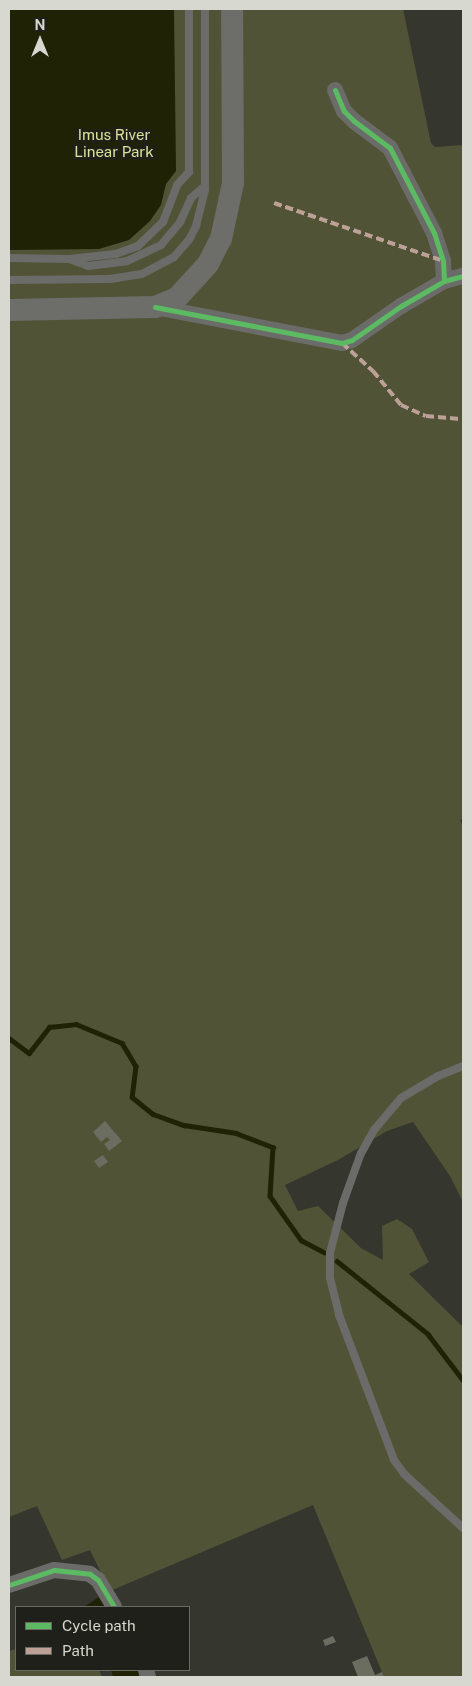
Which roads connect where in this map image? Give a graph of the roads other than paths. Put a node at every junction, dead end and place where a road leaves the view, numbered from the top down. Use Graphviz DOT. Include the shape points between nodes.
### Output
graph roads {
  1 [pos="189,9"];
  2 [pos="205,9"];
  3 [pos="232,9"];
  4 [pos="335,90"];
  5 [pos="205,186"];
  6 [pos="9,258"];
  7 [pos="69,259"];
  8 [pos="463,276"];
  9 [pos="9,280"];
  10 [pos="444,281"];
  11 [pos="155,307"];
  12 [pos="9,310"];
  13 [pos="463,1066"];
  14 [pos="463,1528"];
  15 [pos="9,1585"];
  16 [pos="113,1606"];
  1 -- 7 [label="lane" via="189,172 177,185 163,222 138,246 116,254"];
  2 -- 5 [label="lane"];
  3 -- 11 [label="main road" via="233,183 221,239 208,264 177,298"];
  4 -- 10 [label="street" via="344,111 354,122 390,148 434,233 443,262"];
  5 -- 7 [label="lane" via="191,198 172,233 161,245 144,254 105,265 88,266"];
  5 -- 9 [label="lane" via="199,217 189,240 157,268 110,279"];
  6 -- 7 [label="lane"];
  8 -- 10 [label="street"];
  10 -- 11 [label="street" via="400,306 352,340 342,343"];
  11 -- 12 [label="main road"];
  13 -- 14 [label="lane" via="438,1076 401,1098 374,1130 346,1194 330,1253 332,1296 394,1460 404,1474"];
  15 -- 16 [label="street" via="54,1570 90,1574 98,1580"];
}
